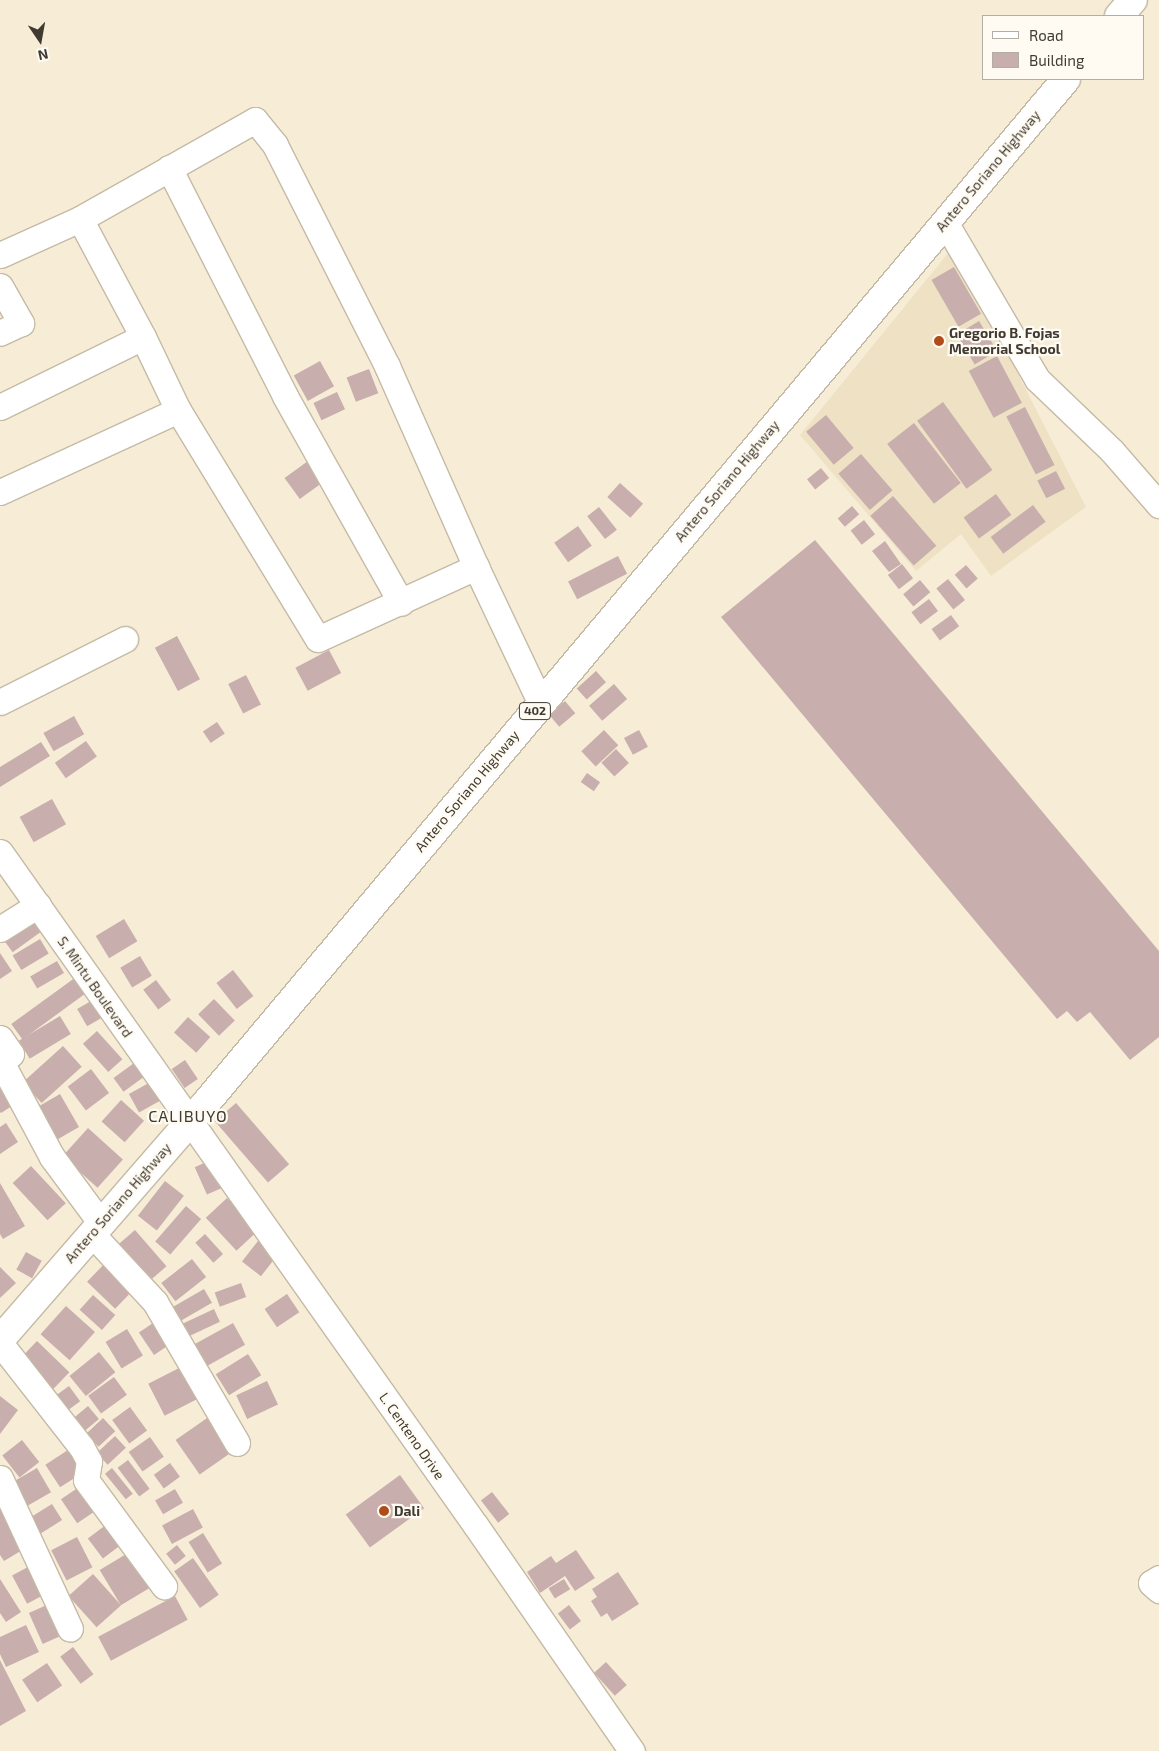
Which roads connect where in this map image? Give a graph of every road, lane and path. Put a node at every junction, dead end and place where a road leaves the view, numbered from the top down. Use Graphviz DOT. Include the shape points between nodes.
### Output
graph roads {
  1 [pos="1133,0"];
  2 [pos="1120,15"];
  3 [pos="1065,80"];
  4 [pos="169,168"];
  5 [pos="80,219"];
  6 [pos="945,222"];
  7 [pos="0,255"];
  8 [pos="0,286"];
  9 [pos="0,333"];
  10 [pos="143,337"];
  11 [pos="0,407"];
  12 [pos="178,410"];
  13 [pos="0,492"];
  14 [pos="1159,505"];
  15 [pos="476,567"];
  16 [pos="401,603"];
  17 [pos="125,639"];
  18 [pos="0,702"];
  19 [pos="541,704"];
  20 [pos="0,852"];
  21 [pos="38,905"];
  22 [pos="0,929"];
  23 [pos="0,1038"];
  24 [pos="190,1122"];
  25 [pos="96,1228"];
  26 [pos="0,1342"];
  27 [pos="237,1443"];
  28 [pos="0,1478"];
  29 [pos="1159,1578"];
  30 [pos="164,1586"];
  31 [pos="1159,1590"];
  32 [pos="70,1628"];
  33 [pos="632,1751"];
  1 -- 2 [label="main road"];
  3 -- 6 [label="main road, Antero Soriano Highway / 402"];
  4 -- 5 [label="street"];
  4 -- 15 [label="street" via="255,120 275,145 387,366"];
  4 -- 16 [label="street" via="285,396"];
  5 -- 7 [label="street"];
  5 -- 10 [label="street"];
  6 -- 14 [label="street" via="1037,379 1112,451"];
  6 -- 19 [label="main road, Antero Soriano Highway / 402"];
  8 -- 9 [label="street" via="21,323"];
  10 -- 11 [label="street"];
  10 -- 12 [label="street"];
  12 -- 13 [label="street"];
  12 -- 16 [label="street" via="318,639"];
  15 -- 16 [label="street"];
  15 -- 19 [label="street"];
  17 -- 18 [label="street"];
  19 -- 24 [label="main road, Antero Soriano Highway / 402"];
  20 -- 21 [label="street, S. Mintu Boulevard"];
  21 -- 22 [label="street"];
  21 -- 24 [label="street, S. Mintu Boulevard"];
  23 -- 25 [label="street" via="11,1054 1,1062 52,1157"];
  24 -- 25 [label="main road, Antero Soriano Highway / 402"];
  24 -- 33 [label="street, L. Centeno Drive"];
  25 -- 26 [label="main road, Antero Soriano Highway / 402"];
  25 -- 27 [label="street" via="154,1302"];
  26 -- 30 [label="street" via="82,1448 89,1461 86,1480"];
  28 -- 32 [label="street"];
  29 -- 31 [label="street" via="1152,1584"];
}
